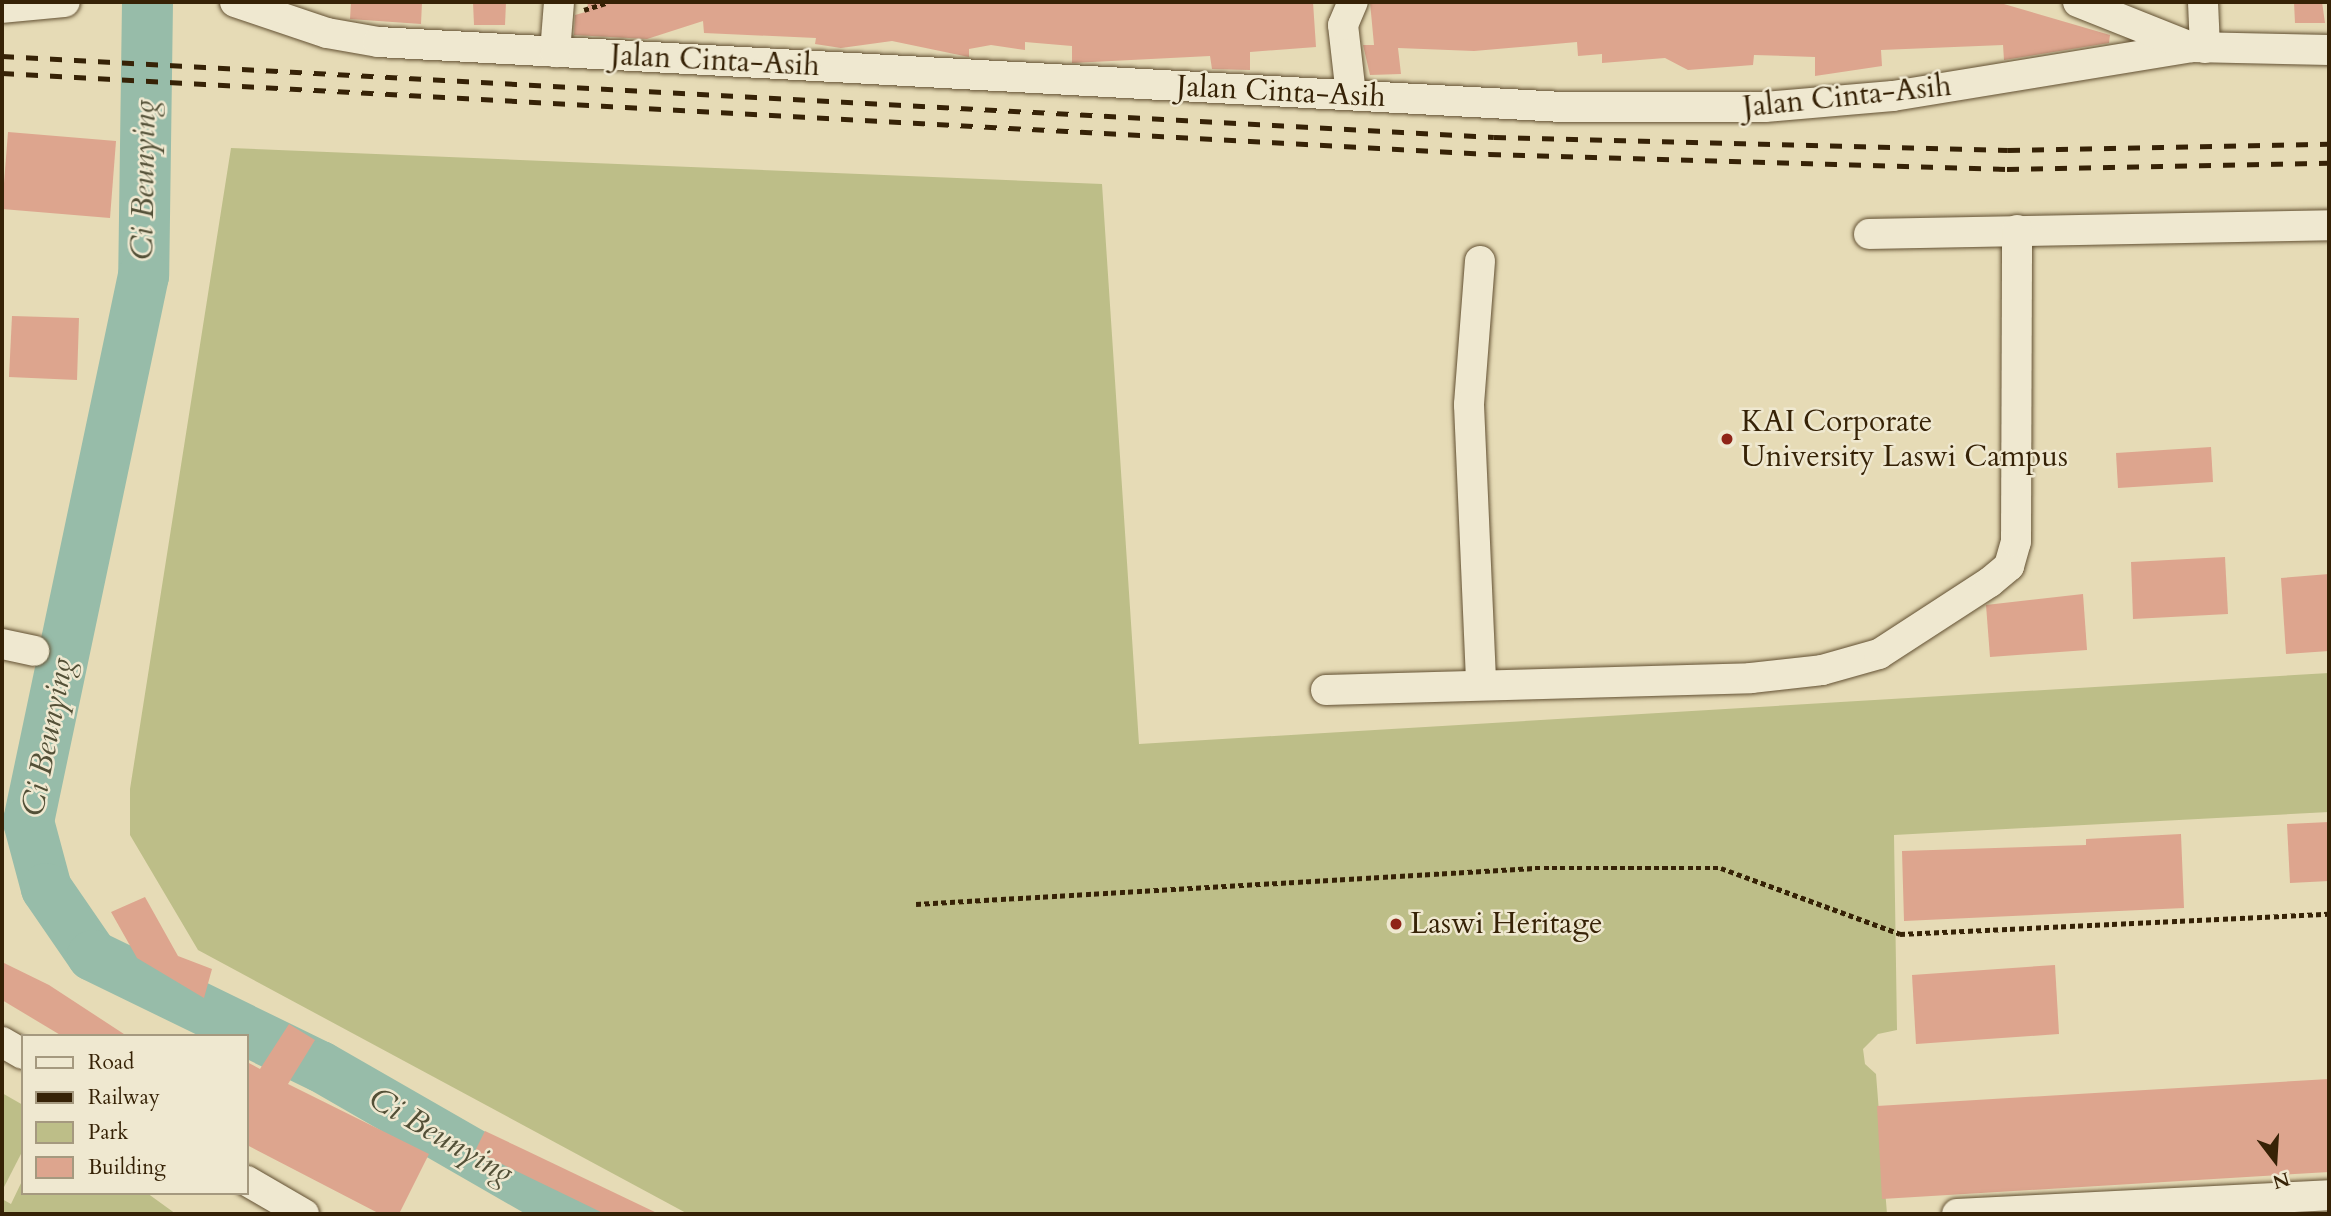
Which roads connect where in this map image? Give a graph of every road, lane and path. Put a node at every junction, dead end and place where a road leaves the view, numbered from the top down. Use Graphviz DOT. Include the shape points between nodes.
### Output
graph roads {
  1 [pos="65,2"];
  2 [pos="235,2"];
  3 [pos="559,2"];
  4 [pos="1353,2"];
  5 [pos="2078,2"];
  6 [pos="2203,2"];
  7 [pos="2,8"];
  8 [pos="2198,48"];
  9 [pos="2329,50"];
  10 [pos="555,52"];
  11 [pos="1351,94"];
  12 [pos="2329,225"];
  13 [pos="2017,230"];
  14 [pos="1869,234"];
  15 [pos="1480,261"];
  16 [pos="2,644"];
  17 [pos="34,651"];
  18 [pos="1481,685"];
  19 [pos="1326,690"];
  20 [pos="916,904"];
  21 [pos="2329,914"];
  22 [pos="2,1042"];
  23 [pos="21,1053"];
  24 [pos="248,1182"];
  25 [pos="2329,1195"];
  26 [pos="304,1214"];
  27 [pos="1957,1214"];
  1 -- 7 [label="street"];
  2 -- 10 [label="street, Jalan Cinta-Asih" via="354,39"];
  3 -- 10 [label="street"];
  4 -- 11 [label="street" via="1343,25"];
  5 -- 8 [label="street"];
  6 -- 8 [label="street"];
  8 -- 9 [label="street, Jalan Cinta-Asih"];
  8 -- 11 [label="street, Jalan Cinta-Asih" via="1893,96 1753,108 1563,107"];
  10 -- 11 [label="street, Jalan Cinta-Asih"];
  12 -- 13 [label="street"];
  13 -- 14 [label="street"];
  13 -- 18 [label="street" via="2016,534 2014,556 1997,577 1879,654 1840,667 1751,678"];
  15 -- 18 [label="street" via="1469,405"];
  16 -- 17 [label="street"];
  18 -- 19 [label="street"];
  20 -- 21 [label="path" via="1535,868 1721,867 1900,934"];
  22 -- 23 [label="street"];
  24 -- 26 [label="street"];
  25 -- 27 [label="street"];
}
